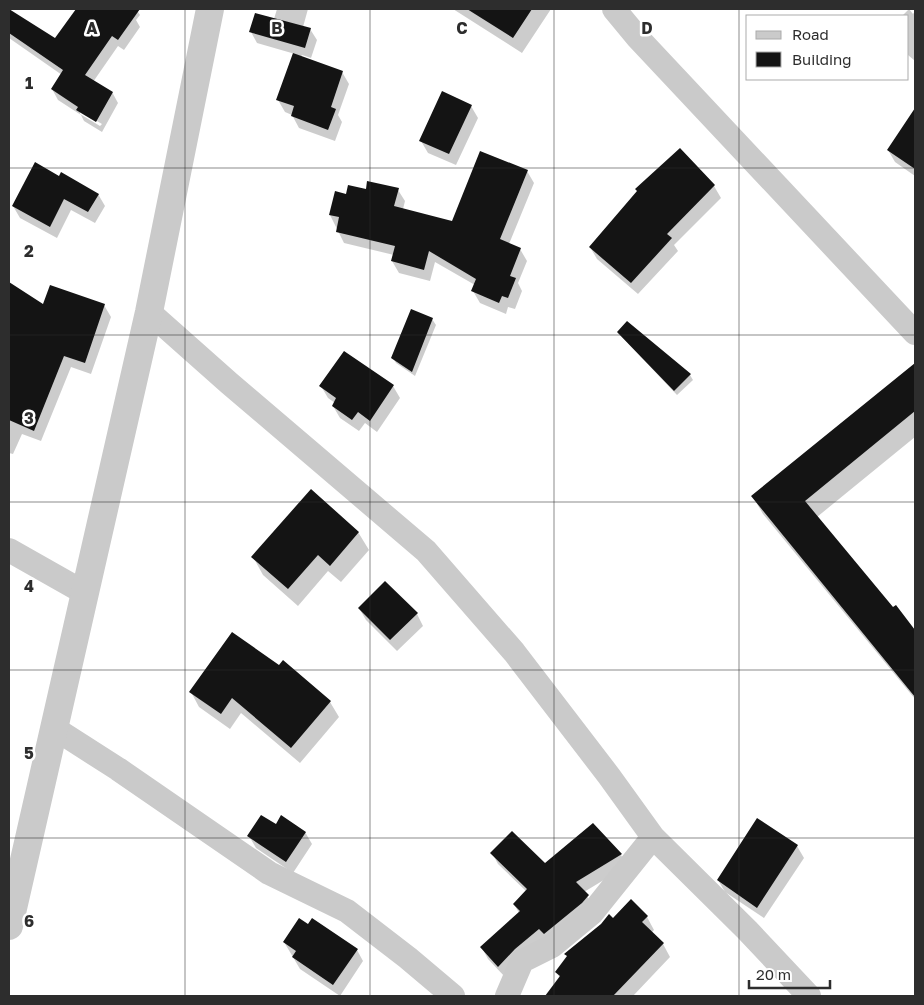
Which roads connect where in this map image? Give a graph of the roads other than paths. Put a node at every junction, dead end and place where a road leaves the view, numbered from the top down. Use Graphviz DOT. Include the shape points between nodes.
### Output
graph roads {
  1 [pos="210,9"];
  2 [pos="614,9"];
  3 [pos="149,312"];
  4 [pos="915,334"];
  5 [pos="9,550"];
  6 [pos="85,593"];
  7 [pos="54,728"];
  8 [pos="653,837"];
  9 [pos="9,926"];
  10 [pos="454,996"];
  11 [pos="507,996"];
  12 [pos="809,996"];
  1 -- 3 [label="street"];
  2 -- 4 [label="street"];
  3 -- 6 [label="street"];
  3 -- 8 [label="street" via="426,551 514,652"];
  5 -- 6 [label="street"];
  6 -- 7 [label="street"];
  7 -- 9 [label="street"];
  7 -- 10 [label="street" via="269,873 347,911"];
  8 -- 11 [label="street" via="592,913 552,946 522,961"];
  8 -- 12 [label="street"];
}
